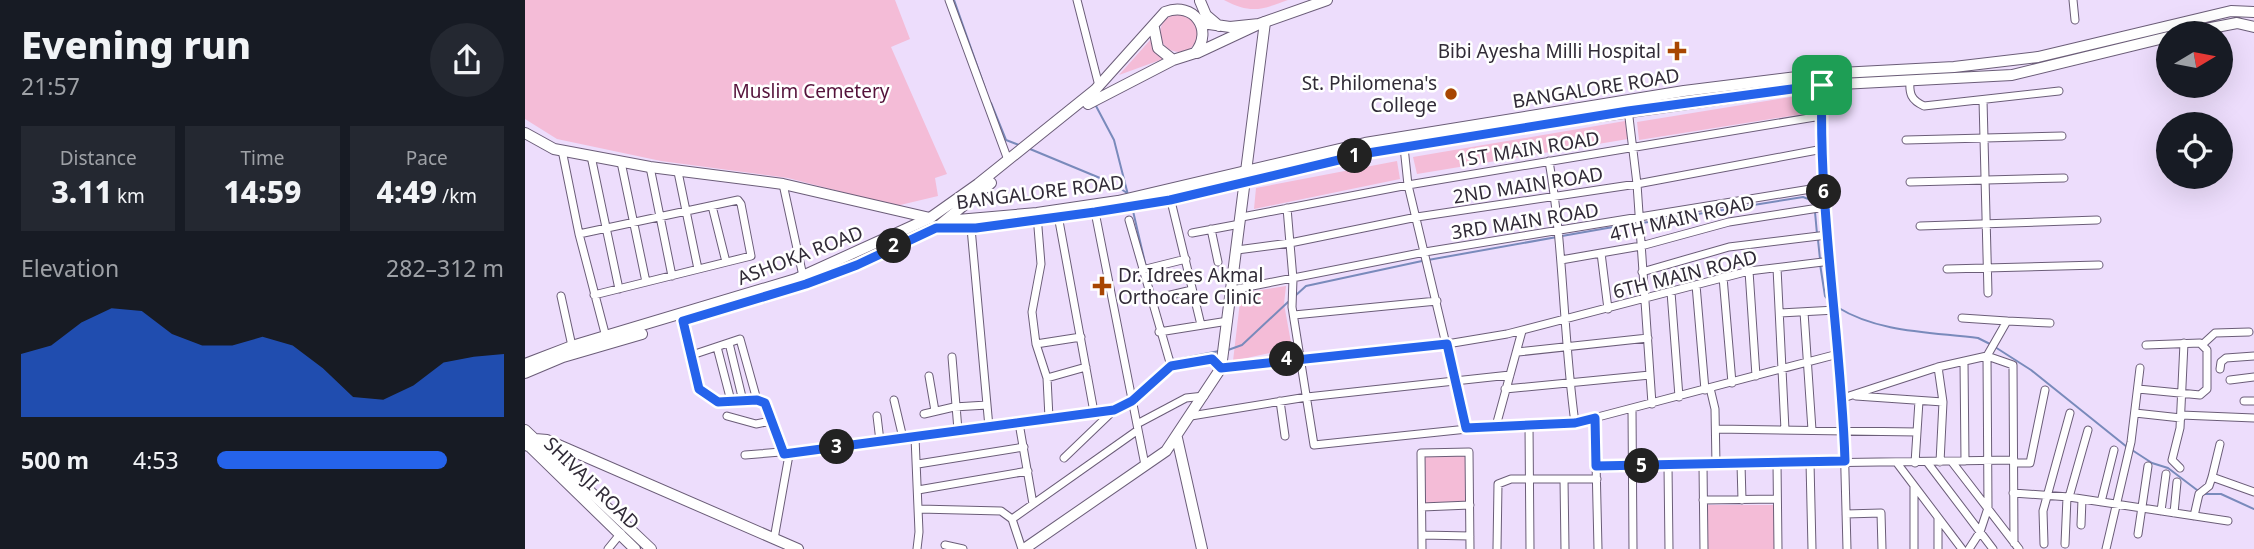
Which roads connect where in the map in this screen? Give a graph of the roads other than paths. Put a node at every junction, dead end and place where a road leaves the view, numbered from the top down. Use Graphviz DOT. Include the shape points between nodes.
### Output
graph roads {
  1 [pos="949,0"];
  2 [pos="1077,0"];
  3 [pos="1173,0"];
  4 [pos="1327,0"];
  5 [pos="2073,0"];
  6 [pos="1200,1"];
  7 [pos="1165,12"];
  8 [pos="2254,12"];
  9 [pos="1200,20"];
  10 [pos="2075,20"];
  11 [pos="1262,23"];
  12 [pos="2233,24"];
  13 [pos="1221,27"];
  14 [pos="2254,27"];
  15 [pos="1154,28"];
  16 [pos="2156,40"];
  17 [pos="1188,57"];
  18 [pos="1173,60"];
  19 [pos="1821,80"];
  20 [pos="1910,80"];
  21 [pos="2059,90"];
  22 [pos="1093,95"];
  23 [pos="1983,100"];
  24 [pos="1627,106"];
  25 [pos="1821,116"];
  26 [pos="525,133"];
  27 [pos="2062,136"];
  28 [pos="1983,138"];
  29 [pos="1906,140"];
  30 [pos="1404,147"];
  31 [pos="1028,148"];
  32 [pos="1633,148"];
  33 [pos="1823,149"];
  34 [pos="562,150"];
  35 [pos="591,156"];
  36 [pos="1008,160"];
  37 [pos="621,162"];
  38 [pos="1549,162"];
  39 [pos="650,167"];
  40 [pos="678,172"];
  41 [pos="1247,176"];
  42 [pos="2064,178"];
  43 [pos="1985,180"];
  44 [pos="1910,182"];
  45 [pos="783,184"];
  46 [pos="1637,184"];
  47 [pos="1408,185"];
  48 [pos="1823,187"];
  49 [pos="1169,195"];
  50 [pos="1555,197"];
  51 [pos="1119,204"];
  52 [pos="712,206"];
  53 [pos="1287,208"];
  54 [pos="1819,208"];
  55 [pos="685,212"];
  56 [pos="1095,212"];
  57 [pos="1058,213"];
  58 [pos="660,217"];
  59 [pos="1037,217"];
  60 [pos="1417,218"];
  61 [pos="1129,220"];
  62 [pos="2097,220"];
  63 [pos="946,221"];
  64 [pos="1241,221"];
  65 [pos="633,223"];
  66 [pos="933,223"];
  67 [pos="1640,223"];
  68 [pos="1987,224"];
  69 [pos="1920,226"];
  70 [pos="971,228"];
  71 [pos="605,229"];
  72 [pos="1211,229"];
  73 [pos="1560,232"];
  74 [pos="1192,233"];
  75 [pos="579,234"];
  76 [pos="1825,235"];
  77 [pos="1290,243"];
  78 [pos="1641,246"];
  79 [pos="1237,250"];
  80 [pos="1425,252"];
  81 [pos="1601,253"];
  82 [pos="1186,259"];
  83 [pos="1561,260"];
  84 [pos="1829,261"];
  85 [pos="726,262"];
  86 [pos="1218,262"];
  87 [pos="2099,265"];
  88 [pos="1988,266"];
  89 [pos="1777,268"];
  90 [pos="698,269"];
  91 [pos="1947,269"];
  92 [pos="1142,270"];
  93 [pos="1749,271"];
  94 [pos="1642,272"];
  95 [pos="672,276"];
  96 [pos="803,276"];
  97 [pos="1723,277"];
  98 [pos="1293,279"];
  99 [pos="646,282"];
  100 [pos="1696,285"];
  101 [pos="619,289"];
  102 [pos="1192,290"];
  103 [pos="1232,290"];
  104 [pos="1671,292"];
  105 [pos="1988,293"];
  106 [pos="594,295"];
  107 [pos="561,296"];
  108 [pos="1162,297"];
  109 [pos="1644,300"];
  110 [pos="1437,301"];
  111 [pos="1608,309"];
  112 [pos="1836,310"];
  113 [pos="1293,311"];
  114 [pos="1804,312"];
  115 [pos="1780,313"];
  116 [pos="1962,318"];
  117 [pos="1564,320"];
  118 [pos="683,321"];
  119 [pos="1228,321"];
  120 [pos="2007,321"];
  121 [pos="2050,323"];
  122 [pos="1201,325"];
  123 [pos="1162,331"];
  124 [pos="1522,331"];
  125 [pos="2249,332"];
  126 [pos="606,337"];
  127 [pos="1081,337"];
  128 [pos="1648,338"];
  129 [pos="729,343"];
  130 [pos="2184,343"];
  131 [pos="1036,344"];
  132 [pos="1447,344"];
  133 [pos="2203,344"];
  134 [pos="2146,345"];
  135 [pos="572,346"];
  136 [pos="1567,346"];
  137 [pos="717,347"];
  138 [pos="1518,352"];
  139 [pos="1989,352"];
  140 [pos="1839,354"];
  141 [pos="692,355"];
  142 [pos="2254,356"];
  143 [pos="952,357"];
  144 [pos="1300,358"];
  145 [pos="1964,361"];
  146 [pos="1221,362"];
  147 [pos="1808,362"];
  148 [pos="525,364"];
  149 [pos="1171,366"];
  150 [pos="1086,367"];
  151 [pos="1938,368"];
  152 [pos="2140,368"];
  153 [pos="1782,369"];
  154 [pos="2220,369"];
  155 [pos="525,373"];
  156 [pos="1510,374"];
  157 [pos="1650,375"];
  158 [pos="929,376"];
  159 [pos="1756,376"];
  160 [pos="2254,377"];
  161 [pos="1047,378"];
  162 [pos="2230,380"];
  163 [pos="1455,382"];
  164 [pos="1732,383"];
  165 [pos="1570,384"];
  166 [pos="1505,389"];
  167 [pos="1707,389"];
  168 [pos="2137,389"];
  169 [pos="2045,390"];
  170 [pos="2183,394"];
  171 [pos="1205,396"];
  172 [pos="1852,396"];
  173 [pos="1307,397"];
  174 [pos="1679,397"];
  175 [pos="1843,398"];
  176 [pos="757,400"];
  177 [pos="894,400"];
  178 [pos="731,401"];
  179 [pos="744,401"];
  180 [pos="1132,401"];
  181 [pos="1280,401"];
  182 [pos="1919,401"];
  183 [pos="2244,401"];
  184 [pos="2254,401"];
  185 [pos="1943,402"];
  186 [pos="1652,404"];
  187 [pos="987,405"];
  188 [pos="954,407"];
  189 [pos="1632,409"];
  190 [pos="1114,410"];
  191 [pos="935,411"];
  192 [pos="1094,412"];
  193 [pos="2134,413"];
  194 [pos="923,414"];
  195 [pos="2070,414"];
  196 [pos="727,416"];
  197 [pos="877,416"];
  198 [pos="1191,416"];
  199 [pos="2181,416"];
  200 [pos="1049,418"];
  201 [pos="1595,418"];
  202 [pos="2254,418"];
  203 [pos="771,421"];
  204 [pos="1020,423"];
  205 [pos="1575,423"];
  206 [pos="1529,425"];
  207 [pos="1496,426"];
  208 [pos="989,427"];
  209 [pos="1137,427"];
  210 [pos="1466,428"];
  211 [pos="1716,429"];
  212 [pos="525,430"];
  213 [pos="958,430"];
  214 [pos="1785,430"];
  215 [pos="1812,430"];
  216 [pos="1844,430"];
  217 [pos="2088,430"];
  218 [pos="1917,432"];
  219 [pos="1285,436"];
  220 [pos="915,437"];
  221 [pos="903,438"];
  222 [pos="1177,438"];
  223 [pos="529,442"];
  224 [pos="880,442"];
  225 [pos="2220,444"];
  226 [pos="1024,447"];
  227 [pos="2115,450"];
  228 [pos="785,453"];
  229 [pos="745,455"];
  230 [pos="1064,458"];
  231 [pos="1845,461"];
  232 [pos="1965,461"];
  233 [pos="1988,461"];
  234 [pos="1810,462"];
  235 [pos="1927,462"];
  236 [pos="1940,462"];
  237 [pos="1952,462"];
  238 [pos="2014,462"];
  239 [pos="1777,463"];
  240 [pos="1897,463"];
  241 [pos="1915,463"];
  242 [pos="918,464"];
  243 [pos="1741,464"];
  244 [pos="1145,465"];
  245 [pos="1703,465"];
  246 [pos="1716,465"];
  247 [pos="1596,466"];
  248 [pos="1668,466"];
  249 [pos="2148,466"];
  250 [pos="1633,467"];
  251 [pos="2180,468"];
  252 [pos="1028,471"];
  253 [pos="2166,474"];
  254 [pos="1597,478"];
  255 [pos="1530,479"];
  256 [pos="1564,479"];
  257 [pos="2177,482"];
  258 [pos="2211,482"];
  259 [pos="1914,486"];
  260 [pos="918,490"];
  261 [pos="2254,492"];
  262 [pos="2013,493"];
  263 [pos="2046,496"];
  264 [pos="2068,497"];
  265 [pos="1777,499"];
  266 [pos="2082,499"];
  267 [pos="1703,500"];
  268 [pos="1742,500"];
  269 [pos="2101,502"];
  270 [pos="1033,504"];
  271 [pos="2117,504"];
  272 [pos="1469,505"];
  273 [pos="1422,506"];
  274 [pos="2141,507"];
  275 [pos="1987,508"];
  276 [pos="919,509"];
  277 [pos="2161,511"];
  278 [pos="2174,513"];
  279 [pos="1846,514"];
  280 [pos="2194,516"];
  281 [pos="1938,517"];
  282 [pos="1012,519"];
  283 [pos="2228,521"];
  284 [pos="2081,525"];
  285 [pos="624,531"];
  286 [pos="1980,531"];
  287 [pos="2138,534"];
  288 [pos="1422,535"];
  289 [pos="1470,536"];
  290 [pos="779,544"];
  291 [pos="2044,544"];
  292 [pos="2065,544"];
  293 [pos="945,545"];
  294 [pos="2017,546"];
  295 [pos="608,549"];
  296 [pos="635,549"];
  297 [pos="651,549"];
  298 [pos="798,549"];
  299 [pos="917,549"];
  300 [pos="963,549"];
  301 [pos="1023,549"];
  302 [pos="1202,549"];
  303 [pos="1422,549"];
  304 [pos="1470,549"];
  305 [pos="1497,549"];
  306 [pos="1531,549"];
  307 [pos="1565,549"];
  308 [pos="1598,549"];
  309 [pos="1633,549"];
  310 [pos="1669,549"];
  311 [pos="1704,549"];
  312 [pos="1778,549"];
  313 [pos="1812,549"];
  314 [pos="1847,549"];
  315 [pos="1882,549"];
  316 [pos="1914,549"];
  317 [pos="1938,549"];
  318 [pos="1962,549"];
  319 [pos="1969,549"];
  320 [pos="1993,549"];
  321 [pos="2106,549"];
  1 -- 36 [label="street"];
  2 -- 22 [label="street"];
  3 -- 7 [label="main road"];
  4 -- 11 [label="main road"];
  5 -- 10 [label="street"];
  6 -- 9 [label="main road"];
  6 -- 13 [label="main road" via="1210,20"];
  7 -- 9 [label="main road" via="1183,9"];
  7 -- 15 [label="main road"];
  8 -- 19 [label="main road, BANGALORE ROAD" via="2231,11 2010,61"];
  9 -- 13 [label="main road"];
  9 -- 17 [label="main road" via="1201,46"];
  11 -- 13 [label="main road"];
  11 -- 17 [label="main road"];
  11 -- 41 [label="main road"];
  12 -- 14 [label="main road"];
  15 -- 18 [label="main road" via="1158,48"];
  15 -- 22 [label="main road"];
  16 -- 20 [label="main road, BANGALORE ROAD" via="2012,75"];
  17 -- 18 [label="main road"];
  18 -- 22 [label="main road"];
  19 -- 20 [label="main road, BANGALORE ROAD"];
  19 -- 24 [label="main road, BANGALORE ROAD"];
  19 -- 25 [label="street"];
  20 -- 23 [label="street" via="1909,93 1924,106"];
  21 -- 23 [label="street"];
  22 -- 31 [label="main road, ASHOKA ROAD"];
  23 -- 28 [label="street"];
  24 -- 30 [label="main road, BANGALORE ROAD"];
  24 -- 32 [label="street"];
  24 -- 41 [label="main road, BANGALORE ROAD" via="1365,143"];
  25 -- 32 [label="street, 1ST MAIN ROAD"];
  25 -- 33 [label="street"];
  26 -- 34 [label="main road"];
  27 -- 28 [label="street"];
  28 -- 29 [label="street"];
  28 -- 43 [label="street"];
  30 -- 41 [label="main road, BANGALORE ROAD"];
  30 -- 47 [label="street"];
  31 -- 36 [label="main road, ASHOKA ROAD"];
  31 -- 63 [label="main road, BANGALORE ROAD"];
  32 -- 38 [label="street, 1ST MAIN ROAD"];
  32 -- 46 [label="street"];
  33 -- 46 [label="street, 2ND MAIN ROAD"];
  33 -- 48 [label="street"];
  34 -- 35 [label="main road"];
  34 -- 75 [label="street"];
  35 -- 37 [label="main road"];
  35 -- 71 [label="street"];
  36 -- 66 [label="main road, ASHOKA ROAD"];
  37 -- 39 [label="main road"];
  37 -- 65 [label="street"];
  38 -- 47 [label="street, 1ST MAIN ROAD"];
  38 -- 50 [label="street"];
  39 -- 40 [label="main road"];
  39 -- 58 [label="street"];
  40 -- 45 [label="main road"];
  40 -- 55 [label="street"];
  41 -- 49 [label="main road, BANGALORE ROAD"];
  41 -- 64 [label="main road"];
  42 -- 43 [label="street"];
  43 -- 44 [label="street"];
  43 -- 68 [label="street"];
  45 -- 66 [label="main road"];
  45 -- 96 [label="street"];
  46 -- 50 [label="street, 2ND MAIN ROAD"];
  46 -- 67 [label="street"];
  47 -- 53 [label="street, 1ST MAIN ROAD"];
  47 -- 60 [label="street"];
  48 -- 54 [label="street"];
  48 -- 67 [label="street, 3RD MAIN ROAD"];
  49 -- 51 [label="main road, BANGALORE ROAD"];
  49 -- 82 [label="street"];
  50 -- 60 [label="street, 2ND MAIN ROAD"];
  50 -- 73 [label="street"];
  51 -- 56 [label="main road, BANGALORE ROAD"];
  51 -- 57 [label="main road, BANGALORE ROAD"];
  52 -- 55 [label="street"];
  52 -- 85 [label="street"];
  52 -- 85 [label="street" via="738,200 741,204 751,256"];
  53 -- 64 [label="street, 1ST MAIN ROAD"];
  53 -- 77 [label="street"];
  54 -- 76 [label="street"];
  54 -- 78 [label="street, 4TH MAIN ROAD" via="1729,222"];
  55 -- 58 [label="street"];
  55 -- 90 [label="street"];
  56 -- 57 [label="main road, BANGALORE ROAD"];
  56 -- 180 [label="street"];
  57 -- 59 [label="main road, BANGALORE ROAD"];
  57 -- 127 [label="street"];
  58 -- 65 [label="street"];
  58 -- 95 [label="street"];
  59 -- 63 [label="main road, BANGALORE ROAD"];
  59 -- 70 [label="main road, BANGALORE ROAD"];
  59 -- 131 [label="street" via="1041,264 1032,312"];
  60 -- 77 [label="street, 2ND MAIN ROAD"];
  60 -- 80 [label="street"];
  61 -- 92 [label="street"];
  62 -- 68 [label="street"];
  63 -- 66 [label="main road, BANGALORE ROAD"];
  64 -- 72 [label="street, 1ST MAIN ROAD"];
  64 -- 79 [label="main road"];
  65 -- 71 [label="street"];
  65 -- 99 [label="street"];
  66 -- 70 [label="main road, BANGALORE ROAD"];
  66 -- 96 [label="main road, ASHOKA ROAD"];
  66 -- 118 [label="main road, BANGALORE ROAD" via="857,265"];
  67 -- 73 [label="street, 3RD MAIN ROAD"];
  67 -- 78 [label="street"];
  68 -- 69 [label="street"];
  68 -- 88 [label="street"];
  70 -- 187 [label="street"];
  71 -- 75 [label="street"];
  71 -- 101 [label="street"];
  72 -- 74 [label="street, 1ST MAIN ROAD"];
  72 -- 86 [label="street"];
  73 -- 80 [label="street, 3RD MAIN ROAD"];
  73 -- 83 [label="street"];
  75 -- 106 [label="street"];
  76 -- 84 [label="street"];
  76 -- 94 [label="street" via="1729,247"];
  77 -- 79 [label="street, 2ND MAIN ROAD"];
  77 -- 98 [label="street"];
  78 -- 81 [label="street, 4TH MAIN ROAD"];
  78 -- 94 [label="street"];
  79 -- 103 [label="main road"];
  80 -- 98 [label="street, 3RD MAIN ROAD"];
  80 -- 110 [label="street"];
  81 -- 83 [label="street, 4TH MAIN ROAD"];
  81 -- 111 [label="street"];
  82 -- 92 [label="street"];
  82 -- 102 [label="street"];
  83 -- 117 [label="street"];
  84 -- 89 [label="street, 6TH MAIN ROAD"];
  84 -- 112 [label="street"];
  85 -- 90 [label="street"];
  87 -- 88 [label="street"];
  88 -- 91 [label="street"];
  88 -- 105 [label="street"];
  89 -- 93 [label="street, 6TH MAIN ROAD"];
  89 -- 115 [label="street"];
  90 -- 95 [label="street"];
  92 -- 123 [label="street"];
  93 -- 97 [label="street, 6TH MAIN ROAD"];
  93 -- 159 [label="street"];
  94 -- 109 [label="street"];
  95 -- 99 [label="street"];
  96 -- 126 [label="main road, ASHOKA ROAD"];
  97 -- 100 [label="street, 6TH MAIN ROAD"];
  97 -- 164 [label="street"];
  98 -- 103 [label="street, 3RD MAIN ROAD"];
  98 -- 113 [label="street"];
  99 -- 101 [label="street"];
  100 -- 104 [label="street, 6TH MAIN ROAD"];
  100 -- 167 [label="street"];
  101 -- 106 [label="street"];
  102 -- 108 [label="street"];
  102 -- 122 [label="street"];
  103 -- 119 [label="main road"];
  104 -- 109 [label="street, 6TH MAIN ROAD"];
  104 -- 174 [label="street"];
  106 -- 126 [label="street"];
  107 -- 135 [label="street"];
  109 -- 111 [label="street, 6TH MAIN ROAD"];
  109 -- 128 [label="street"];
  110 -- 113 [label="street"];
  110 -- 132 [label="street"];
  111 -- 117 [label="street, 6TH MAIN ROAD"];
  112 -- 114 [label="street"];
  112 -- 140 [label="street"];
  113 -- 144 [label="street"];
  114 -- 115 [label="street"];
  114 -- 147 [label="street"];
  115 -- 153 [label="street"];
  116 -- 120 [label="street"];
  117 -- 124 [label="street, 6TH MAIN ROAD"];
  117 -- 136 [label="street"];
  118 -- 141 [label="street"];
  118 -- 155 [label="main road, BANGALORE ROAD"];
  119 -- 122 [label="street"];
  119 -- 146 [label="main road"];
  120 -- 121 [label="street"];
  120 -- 139 [label="street"];
  122 -- 123 [label="street"];
  123 -- 149 [label="street"];
  124 -- 132 [label="street, 6TH MAIN ROAD"];
  124 -- 138 [label="street"];
  125 -- 133 [label="street" via="2215,333"];
  126 -- 135 [label="main road, ASHOKA ROAD"];
  127 -- 131 [label="street"];
  127 -- 150 [label="street"];
  128 -- 136 [label="street"];
  128 -- 157 [label="street"];
  129 -- 137 [label="street"];
  129 -- 176 [label="street" via="740,340"];
  129 -- 179 [label="street"];
  130 -- 133 [label="street"];
  130 -- 134 [label="street"];
  130 -- 170 [label="street"];
  131 -- 161 [label="street"];
  132 -- 144 [label="street, 6TH MAIN ROAD"];
  132 -- 163 [label="street"];
  133 -- 170 [label="street" via="2207,389 2200,395"];
  135 -- 148 [label="main road, ASHOKA ROAD"];
  136 -- 138 [label="street"];
  136 -- 165 [label="street"];
  137 -- 141 [label="street"];
  137 -- 178 [label="street"];
  138 -- 156 [label="street"];
  139 -- 145 [label="street"];
  139 -- 233 [label="street"];
  139 -- 238 [label="street" via="2013,365"];
  140 -- 147 [label="street"];
  140 -- 175 [label="street"];
  141 -- 178 [label="street" via="699,389 718,402"];
  142 -- 154 [label="street" via="2226,358"];
  143 -- 188 [label="street"];
  144 -- 146 [label="street, 6TH MAIN ROAD"];
  144 -- 173 [label="street"];
  145 -- 151 [label="street"];
  145 -- 232 [label="street"];
  146 -- 149 [label="street, 6TH MAIN ROAD" via="1212,359"];
  146 -- 171 [label="main road"];
  147 -- 153 [label="street"];
  147 -- 215 [label="street"];
  149 -- 180 [label="street"];
  150 -- 161 [label="street"];
  150 -- 192 [label="street"];
  151 -- 172 [label="street"];
  151 -- 185 [label="street"];
  152 -- 168 [label="street"];
  153 -- 159 [label="street"];
  153 -- 214 [label="street"];
  156 -- 163 [label="street"];
  156 -- 166 [label="street"];
  157 -- 165 [label="street"];
  157 -- 186 [label="street"];
  158 -- 191 [label="street"];
  159 -- 164 [label="street"];
  160 -- 162 [label="street"];
  161 -- 200 [label="street"];
  163 -- 173 [label="street"];
  163 -- 210 [label="street"];
  164 -- 167 [label="street"];
  165 -- 166 [label="street"];
  165 -- 205 [label="street"];
  166 -- 207 [label="street"];
  167 -- 174 [label="street"];
  167 -- 211 [label="street"];
  168 -- 170 [label="street"];
  168 -- 193 [label="street"];
  169 -- 238 [label="street" via="2029,463"];
  170 -- 199 [label="street"];
  171 -- 198 [label="main road"];
  171 -- 209 [label="street" via="1186,398"];
  172 -- 175 [label="street"];
  172 -- 182 [label="street"];
  173 -- 181 [label="street"];
  173 -- 210 [label="street" via="1314,445"];
  174 -- 186 [label="street"];
  175 -- 216 [label="street"];
  176 -- 179 [label="street"];
  176 -- 203 [label="street" via="765,403"];
  177 -- 221 [label="street"];
  178 -- 179 [label="street"];
  180 -- 190 [label="street"];
  180 -- 209 [label="street"];
  181 -- 198 [label="street"];
  181 -- 219 [label="street"];
  182 -- 185 [label="street"];
  182 -- 218 [label="street"];
  183 -- 184 [label="street"];
  185 -- 236 [label="street"];
  186 -- 189 [label="street"];
  187 -- 188 [label="street"];
  187 -- 208 [label="street"];
  188 -- 191 [label="street"];
  188 -- 213 [label="street"];
  189 -- 201 [label="street"];
  189 -- 250 [label="street"];
  190 -- 192 [label="street"];
  190 -- 230 [label="street"];
  191 -- 194 [label="street"];
  192 -- 200 [label="street"];
  193 -- 199 [label="street"];
  193 -- 271 [label="street"];
  195 -- 263 [label="street"];
  196 -- 203 [label="street" via="761,425"];
  197 -- 224 [label="street"];
  198 -- 222 [label="main road"];
  199 -- 202 [label="street"];
  199 -- 251 [label="street" via="2172,460"];
  200 -- 204 [label="street"];
  201 -- 205 [label="street"];
  201 -- 247 [label="street"];
  203 -- 228 [label="street"];
  204 -- 208 [label="street"];
  204 -- 226 [label="street"];
  205 -- 206 [label="street"];
  206 -- 207 [label="street"];
  206 -- 255 [label="street"];
  207 -- 210 [label="street"];
  208 -- 213 [label="street"];
  209 -- 244 [label="street"];
  209 -- 270 [label="street"];
  211 -- 214 [label="street"];
  211 -- 246 [label="street"];
  212 -- 223 [label="main road, SHIVAJI ROAD"];
  213 -- 220 [label="street"];
  214 -- 215 [label="street"];
  215 -- 216 [label="street"];
  216 -- 218 [label="street"];
  216 -- 231 [label="street"];
  217 -- 264 [label="street"];
  218 -- 241 [label="street"];
  220 -- 221 [label="street"];
  220 -- 242 [label="street"];
  221 -- 224 [label="street"];
  222 -- 244 [label="main road"];
  222 -- 302 [label="main road"];
  223 -- 285 [label="main road, SHIVAJI ROAD"];
  223 -- 290 [label="main road" via="550,441"];
  224 -- 228 [label="street"];
  225 -- 258 [label="street"];
  226 -- 242 [label="street"];
  226 -- 252 [label="street"];
  227 -- 269 [label="street"];
  228 -- 229 [label="street"];
  228 -- 290 [label="street"];
  231 -- 234 [label="street"];
  231 -- 240 [label="street"];
  231 -- 279 [label="street"];
  232 -- 233 [label="street"];
  232 -- 237 [label="street"];
  233 -- 238 [label="street"];
  233 -- 275 [label="street"];
  234 -- 239 [label="street"];
  234 -- 313 [label="street"];
  235 -- 236 [label="street"];
  235 -- 241 [label="street"];
  235 -- 286 [label="street"];
  236 -- 237 [label="street"];
  237 -- 275 [label="street"];
  238 -- 262 [label="street"];
  239 -- 243 [label="street"];
  239 -- 265 [label="street"];
  240 -- 241 [label="street"];
  240 -- 259 [label="street"];
  242 -- 260 [label="street"];
  243 -- 246 [label="street"];
  243 -- 268 [label="street"];
  244 -- 301 [label="main road"];
  245 -- 246 [label="street"];
  245 -- 248 [label="street"];
  245 -- 267 [label="street"];
  247 -- 250 [label="street"];
  247 -- 254 [label="street"];
  248 -- 250 [label="street"];
  248 -- 310 [label="street"];
  249 -- 274 [label="street"];
  250 -- 309 [label="street"];
  252 -- 260 [label="street"];
  252 -- 270 [label="street"];
  253 -- 277 [label="street"];
  254 -- 256 [label="street"];
  254 -- 308 [label="street"];
  255 -- 256 [label="street"];
  255 -- 305 [label="street" via="1498,484"];
  255 -- 306 [label="street"];
  256 -- 307 [label="street"];
  257 -- 278 [label="street"];
  258 -- 261 [label="street"];
  258 -- 280 [label="street" via="2199,494"];
  259 -- 281 [label="street"];
  259 -- 316 [label="street"];
  260 -- 276 [label="street"];
  262 -- 263 [label="street"];
  262 -- 294 [label="street"];
  263 -- 264 [label="street"];
  263 -- 291 [label="street"];
  264 -- 266 [label="street"];
  264 -- 292 [label="street"];
  265 -- 268 [label="street"];
  265 -- 312 [label="street"];
  266 -- 269 [label="street"];
  266 -- 284 [label="street"];
  267 -- 268 [label="street"];
  267 -- 311 [label="street"];
  269 -- 271 [label="street"];
  270 -- 282 [label="street"];
  271 -- 274 [label="street"];
  271 -- 321 [label="street"];
  272 -- 273 [label="street"];
  272 -- 273 [label="street" via="1469,452 1421,453"];
  272 -- 289 [label="street"];
  273 -- 288 [label="street"];
  274 -- 277 [label="street"];
  274 -- 287 [label="street"];
  275 -- 286 [label="street"];
  275 -- 294 [label="street"];
  276 -- 282 [label="street" via="991,508"];
  276 -- 299 [label="street"];
  277 -- 278 [label="street"];
  278 -- 280 [label="street"];
  279 -- 314 [label="street"];
  279 -- 315 [label="street" via="1881,513"];
  280 -- 283 [label="street"];
  281 -- 317 [label="street"];
  281 -- 318 [label="street"];
  282 -- 301 [label="street"];
  285 -- 295 [label="street"];
  285 -- 296 [label="main road, SHIVAJI ROAD"];
  285 -- 297 [label="main road"];
  286 -- 319 [label="street"];
  286 -- 320 [label="street"];
  288 -- 289 [label="street"];
  288 -- 303 [label="street"];
  289 -- 304 [label="street"];
  290 -- 298 [label="main road"];
  293 -- 300 [label="street"];
}
